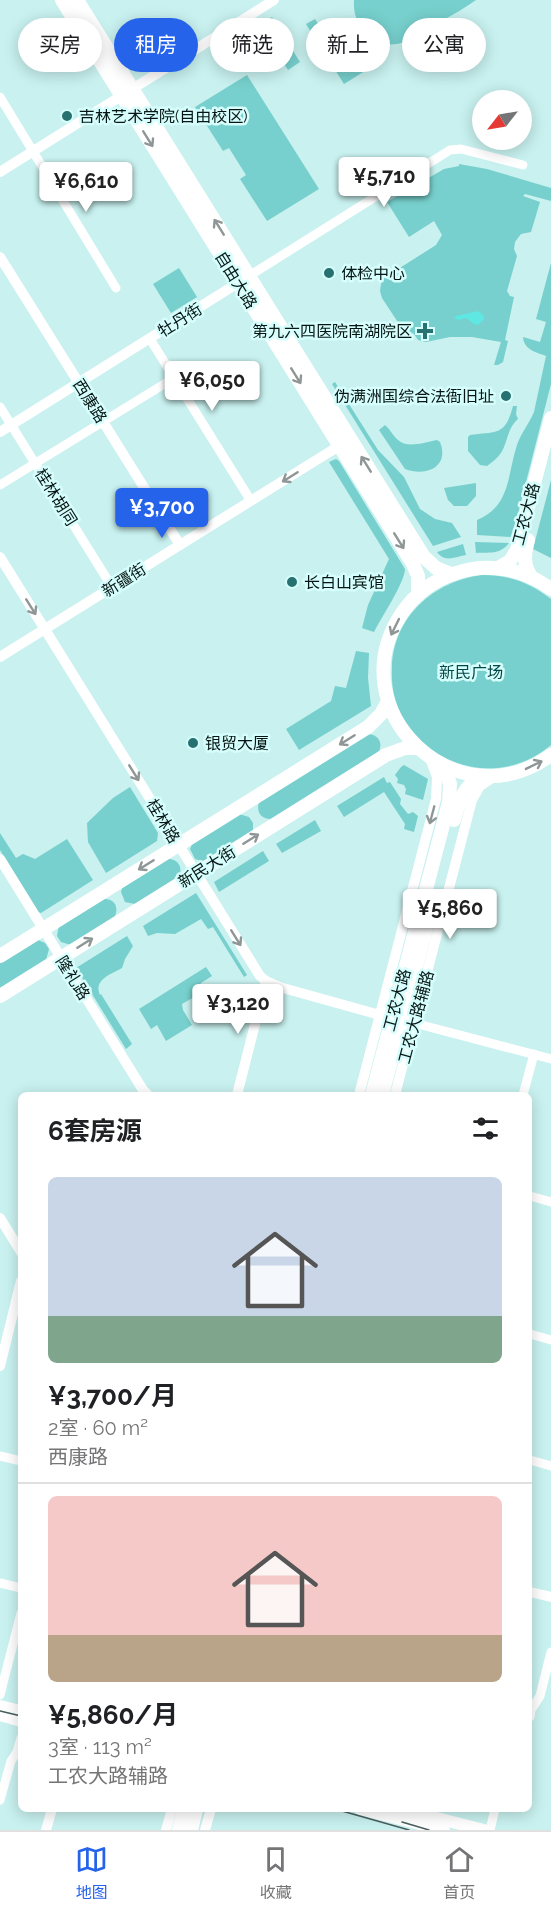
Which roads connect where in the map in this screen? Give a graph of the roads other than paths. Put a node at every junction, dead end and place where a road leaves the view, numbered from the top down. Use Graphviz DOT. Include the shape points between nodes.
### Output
graph roads {
  1 [pos="62,0"];
  2 [pos="77,0"];
  3 [pos="274,0"];
  4 [pos="127,92"];
  5 [pos="0,97"];
  6 [pos="33,151"];
  7 [pos="523,165"];
  8 [pos="0,172"];
  9 [pos="0,257"];
  10 [pos="244,280"];
  11 [pos="117,288"];
  12 [pos="150,339"];
  13 [pos="174,378"];
  14 [pos="79,383"];
  15 [pos="0,407"];
  16 [pos="551,418"];
  17 [pos="103,421"];
  18 [pos="11,425"];
  19 [pos="0,432"];
  20 [pos="339,446"];
  21 [pos="551,450"];
  22 [pos="35,463"];
  23 [pos="0,485"];
  24 [pos="251,501"];
  25 [pos="180,545"];
  26 [pos="0,557"];
  27 [pos="498,568"];
  28 [pos="451,574"];
  29 [pos="532,578"];
  30 [pos="112,587"];
  31 [pos="551,590"];
  32 [pos="418,595"];
  33 [pos="45,629"];
  34 [pos="0,657"];
  35 [pos="388,701"];
  36 [pos="418,748"];
  37 [pos="551,755"];
  38 [pos="430,758"];
  39 [pos="444,766"];
  40 [pos="490,776"];
  41 [pos="178,845"];
  42 [pos="0,859"];
  43 [pos="196,874"];
  44 [pos="43,929"];
  45 [pos="0,956"];
  46 [pos="61,958"];
  47 [pos="266,981"];
  48 [pos="0,996"];
  49 [pos="380,1015"];
  50 [pos="414,1023"];
  51 [pos="534,1054"];
  52 [pos="551,1059"];
  53 [pos="145,1092"];
  54 [pos="238,1092"];
  55 [pos="360,1092"];
  56 [pos="373,1092"];
  57 [pos="383,1092"];
  58 [pos="396,1092"];
  59 [pos="524,1092"];
  60 [pos="532,1197"];
  61 [pos="551,1202"];
  62 [pos="0,1218"];
  63 [pos="18,1247"];
  64 [pos="18,1293"];
  65 [pos="532,1335"];
  66 [pos="551,1340"];
  67 [pos="0,1366"];
  68 [pos="0,1456"];
  69 [pos="18,1460"];
  70 [pos="532,1461"];
  71 [pos="551,1466"];
  72 [pos="0,1583"];
  73 [pos="18,1587"];
  74 [pos="532,1592"];
  75 [pos="551,1597"];
  76 [pos="18,1625"];
  77 [pos="551,1652"];
  78 [pos="0,1695"];
  79 [pos="0,1705"];
  80 [pos="532,1708"];
  81 [pos="18,1709"];
  82 [pos="0,1716"];
  83 [pos="18,1721"];
  84 [pos="18,1748"];
  85 [pos="0,1800"];
  86 [pos="51,1812"];
  87 [pos="171,1812"];
  88 [pos="183,1812"];
  89 [pos="195,1812"];
  90 [pos="210,1812"];
  91 [pos="368,1812"];
  92 [pos="413,1812"];
  93 [pos="494,1812"];
  94 [pos="407,1826"];
  95 [pos="46,1830"];
  96 [pos="166,1830"];
  97 [pos="179,1830"];
  98 [pos="191,1830"];
  99 [pos="206,1830"];
  100 [pos="444,1830"];
  101 [pos="484,1830"];
  102 [pos="490,1830"];
  1 -- 4 [label="main road, 自由大路"];
  2 -- 4 [label="main road, 自由大路"];
  3 -- 4 [label="street"];
  4 -- 6 [label="street"];
  4 -- 10 [label="main road, 自由大路"];
  5 -- 6 [label="street"];
  6 -- 8 [label="street"];
  6 -- 11 [label="street"];
  7 -- 10 [label="street" via="461,149 450,150"];
  9 -- 14 [label="street, 西康路"];
  10 -- 12 [label="street, 牡丹街"];
  10 -- 20 [label="main road, 自由大路, one-way"];
  28 -- 10 [label="main road, 自由大路, one-way" via="424,557"];
  12 -- 13 [label="street"];
  12 -- 14 [label="street, 牡丹街"];
  13 -- 17 [label="street"];
  13 -- 24 [label="street"];
  14 -- 17 [label="street, 西康路"];
  14 -- 18 [label="street, 牡丹街"];
  15 -- 18 [label="street, 桂林胡同"];
  16 -- 27 [label="main road, 工农大路" via="517,550 510,561"];
  17 -- 22 [label="street"];
  17 -- 25 [label="street, 西康路"];
  18 -- 19 [label="street, 牡丹街"];
  18 -- 22 [label="street, 桂林胡同"];
  20 -- 24 [label="street, 新疆街, one-way"];
  20 -- 32 [label="main road, 自由大路, one-way" via="413,564 418,576"];
  21 -- 29 [label="main road, 工农大路" via="525,552 525,564"];
  22 -- 23 [label="street"];
  22 -- 30 [label="street, 桂林胡同"];
  24 -- 25 [label="street, 新疆街"];
  25 -- 30 [label="street, 新疆街"];
  26 -- 33 [label="street, 桂林路, one-way"];
  27 -- 28 [label="main road"];
  27 -- 29 [label="main road"];
  28 -- 32 [label="main road"];
  29 -- 31 [label="main road"];
  30 -- 33 [label="street, 新疆街"];
  32 -- 35 [label="main road, one-way" via="398,620 388,641 384,675"];
  33 -- 34 [label="street, 新疆街"];
  33 -- 41 [label="street, 桂林路, one-way"];
  35 -- 36 [label="main road" via="401,729"];
  35 -- 41 [label="main road, 新民大街, one-way" via="368,727"];
  36 -- 38 [label="main road"];
  43 -- 36 [label="main road, 新民大街, one-way" via="386,755"];
  40 -- 37 [label="main road, one-way" via="530,767"];
  38 -- 39 [label="main road"];
  38 -- 49 [label="street, one-way" via="437,777 436,800"];
  39 -- 40 [label="main road"];
  39 -- 56 [label="main road, 工农大路" via="450,784 449,802"];
  40 -- 50 [label="street, 工农大路辅路" via="472,800"];
  40 -- 57 [label="main road, 工农大路" via="467,788 458,805"];
  41 -- 43 [label="street, 桂林路"];
  41 -- 44 [label="main road, 新民大街, one-way"];
  42 -- 44 [label="street, 隆礼路"];
  46 -- 43 [label="main road, 新民大街, one-way"];
  43 -- 47 [label="street, 桂林路, one-way"];
  44 -- 45 [label="main road, 新民大街"];
  44 -- 46 [label="street, 隆礼路"];
  46 -- 48 [label="main road, 新民大街"];
  46 -- 53 [label="street, 隆礼路"];
  47 -- 49 [label="street"];
  47 -- 54 [label="street"];
  49 -- 55 [label="street"];
  50 -- 51 [label="street"];
  50 -- 58 [label="street, 工农大路辅路"];
  51 -- 52 [label="street"];
  51 -- 59 [label="street"];
  60 -- 61 [label="street"];
  62 -- 63 [label="street"];
  64 -- 67 [label="street"];
  65 -- 66 [label="street"];
  68 -- 69 [label="street"];
  70 -- 71 [label="street"];
  72 -- 73 [label="street"];
  74 -- 75 [label="street"];
  76 -- 78 [label="street"];
  77 -- 80 [label="street" via="540,1696"];
  79 -- 81 [label="street"];
  82 -- 83 [label="street"];
  84 -- 85 [label="street"];
  86 -- 95 [label="street"];
  87 -- 96 [label="street"];
  88 -- 97 [label="main road"];
  89 -- 98 [label="main road"];
  90 -- 99 [label="street"];
  91 -- 94 [label="main road"];
  92 -- 101 [label="main road"];
  93 -- 102 [label="street"];
  94 -- 100 [label="main road"];
}
